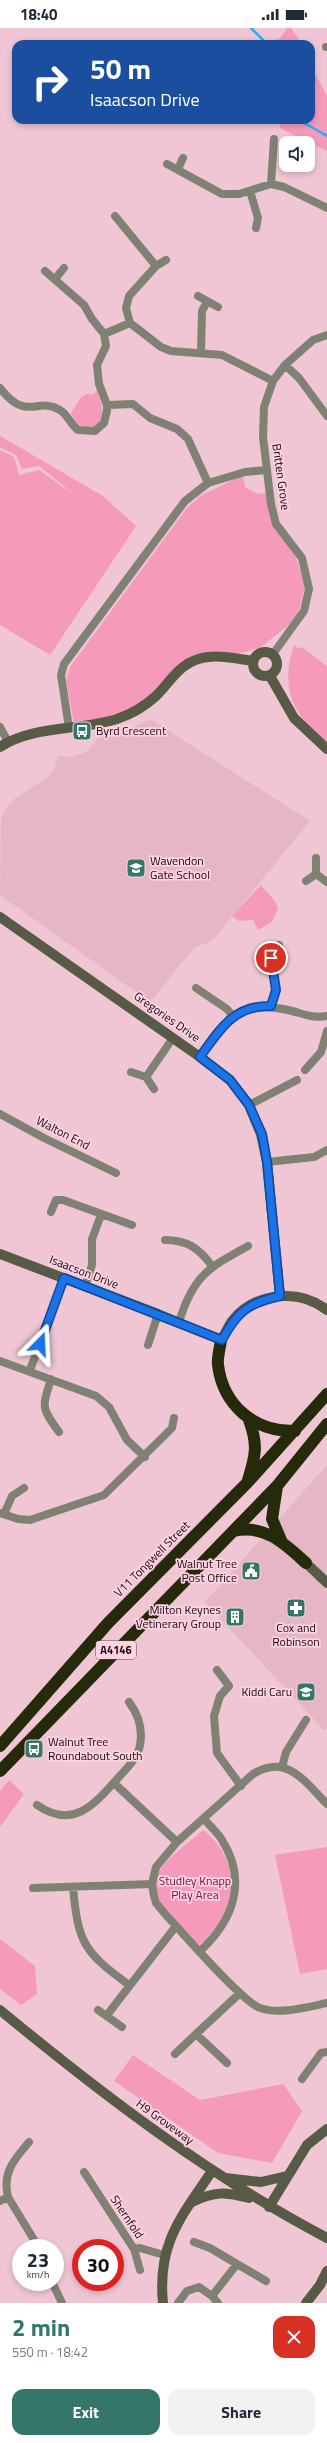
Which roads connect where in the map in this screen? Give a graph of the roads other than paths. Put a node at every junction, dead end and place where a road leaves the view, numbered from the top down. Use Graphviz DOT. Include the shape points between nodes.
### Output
graph roads {
  1 [pos="274,139"];
  2 [pos="183,158"];
  3 [pos="167,164"];
  4 [pos="178,169"];
  5 [pos="271,184"];
  6 [pos="250,191"];
  7 [pos="327,208"];
  8 [pos="115,216"];
  9 [pos="256,228"];
  10 [pos="166,260"];
  11 [pos="156,266"];
  12 [pos="64,268"];
  13 [pos="45,271"];
  14 [pos="55,279"];
  15 [pos="198,296"];
  16 [pos="207,302"];
  17 [pos="218,307"];
  18 [pos="130,323"];
  19 [pos="104,334"];
  20 [pos="327,335"];
  21 [pos="201,352"];
  22 [pos="285,365"];
  23 [pos="273,381"];
  24 [pos="0,388"];
  25 [pos="107,405"];
  26 [pos="327,416"];
  27 [pos="266,470"];
  28 [pos="208,483"];
  29 [pos="273,654"];
  30 [pos="253,661"];
  31 [pos="270,676"];
  32 [pos="0,727"];
  33 [pos="69,728"];
  34 [pos="4,745"];
  35 [pos="327,749"];
  36 [pos="316,858"];
  37 [pos="316,874"];
  38 [pos="306,881"];
  39 [pos="327,882"];
  40 [pos="0,917"];
  41 [pos="278,945"];
  42 [pos="259,954"];
  43 [pos="271,958"];
  44 [pos="196,988"];
  45 [pos="271,1006"];
  46 [pos="233,1016"];
  47 [pos="327,1019"];
  48 [pos="327,1031"];
  49 [pos="173,1038"];
  50 [pos="200,1057"];
  51 [pos="305,1070"];
  52 [pos="131,1072"];
  53 [pos="146,1077"];
  54 [pos="297,1080"];
  55 [pos="154,1090"];
  56 [pos="249,1105"];
  57 [pos="0,1114"];
  58 [pos="326,1152"];
  59 [pos="267,1162"];
  60 [pos="116,1172"];
  61 [pos="51,1212"];
  62 [pos="101,1214"];
  63 [pos="132,1226"];
  64 [pos="165,1240"];
  65 [pos="248,1246"];
  66 [pos="0,1254"];
  67 [pos="212,1266"];
  68 [pos="64,1278"];
  69 [pos="85,1286"];
  70 [pos="280,1296"];
  71 [pos="327,1310"];
  72 [pos="158,1314"];
  73 [pos="179,1322"];
  74 [pos="222,1340"];
  75 [pos="148,1345"];
  76 [pos="0,1361"];
  77 [pos="30,1370"];
  78 [pos="51,1379"];
  79 [pos="327,1394"];
  80 [pos="174,1418"];
  81 [pos="249,1420"];
  82 [pos="327,1424"];
  83 [pos="295,1431"];
  84 [pos="59,1432"];
  85 [pos="145,1457"];
  86 [pos="247,1483"];
  87 [pos="277,1486"];
  88 [pos="24,1488"];
  89 [pos="2,1514"];
  90 [pos="234,1531"];
  91 [pos="281,1540"];
  92 [pos="306,1563"];
  93 [pos="327,1583"];
  94 [pos="217,1670"];
  95 [pos="129,1702"];
  96 [pos="306,1720"];
  97 [pos="0,1746"];
  98 [pos="282,1767"];
  99 [pos="0,1771"];
  100 [pos="114,1783"];
  101 [pos="241,1786"];
  102 [pos="327,1804"];
  103 [pos="37,1805"];
  104 [pos="204,1819"];
  105 [pos="177,1842"];
  106 [pos="152,1884"];
  107 [pos="73,1887"];
  108 [pos="33,1888"];
  109 [pos="176,1926"];
  110 [pos="200,1951"];
  111 [pos="129,1985"];
  112 [pos="240,1993"];
  113 [pos="327,2004"];
  114 [pos="0,2010"];
  115 [pos="98,2010"];
  116 [pos="107,2015"];
  117 [pos="122,2027"];
  118 [pos="196,2034"];
  119 [pos="327,2052"];
  120 [pos="175,2054"];
  121 [pos="227,2063"];
  122 [pos="302,2079"];
  123 [pos="327,2129"];
  124 [pos="29,2142"];
  125 [pos="212,2171"];
  126 [pos="84,2172"];
  127 [pos="287,2176"];
  128 [pos="223,2178"];
  129 [pos="8,2197"];
  130 [pos="257,2200"];
  131 [pos="0,2201"];
  132 [pos="191,2202"];
  133 [pos="269,2207"];
  134 [pos="326,2238"];
  135 [pos="34,2239"];
  136 [pos="194,2242"];
  137 [pos="134,2249"];
  138 [pos="164,2254"];
  139 [pos="237,2264"];
  140 [pos="140,2270"];
  141 [pos="327,2271"];
  142 [pos="266,2281"];
  143 [pos="56,2291"];
  144 [pos="212,2296"];
  145 [pos="62,2303"];
  146 [pos="163,2303"];
  147 [pos="178,2303"];
  148 [pos="218,2303"];
  149 [pos="306,2303"];
  1 -- 5 [label="street"];
  2 -- 4 [label="street"];
  3 -- 4 [label="street"];
  4 -- 6 [label="street" via="222,194"];
  5 -- 6 [label="street"];
  5 -- 7 [label="street" via="284,187"];
  6 -- 9 [label="street" via="257,213"];
  8 -- 11 [label="street"];
  10 -- 11 [label="street"];
  11 -- 18 [label="street" via="129,296 126,308"];
  12 -- 14 [label="street"];
  13 -- 14 [label="street"];
  14 -- 19 [label="street" via="84,305"];
  15 -- 16 [label="street"];
  16 -- 17 [label="street"];
  16 -- 21 [label="street" via="202,312"];
  18 -- 19 [label="street"];
  18 -- 21 [label="street" via="150,340 166,349"];
  19 -- 25 [label="street" via="106,346 97,365 99,384"];
  20 -- 22 [label="street, Britten Grove" via="313,340"];
  21 -- 23 [label="street" via="222,355"];
  22 -- 23 [label="street, Britten Grove"];
  22 -- 26 [label="street" via="299,378"];
  23 -- 27 [label="street, Britten Grove" via="264,407"];
  24 -- 25 [label="street" via="7,398 20,407 48,406 60,410 72,426 85,432 95,431 104,423"];
  25 -- 28 [label="street" via="133,404 150,418 177,429 188,440"];
  27 -- 28 [label="street" via="245,472"];
  27 -- 29 [label="street, Britten Grove" via="276,524 302,558 309,589 304,611"];
  28 -- 33 [label="street" via="185,501 64,664 61,675"];
  29 -- 30 [label="street" via="261,652"];
  29 -- 31 [label="street" via="277,660 277,668"];
  30 -- 31 [label="street" via="256,672 262,676"];
  30 -- 33 [label="street" via="207,657 185,666 171,677 157,696 138,711 116,719"];
  31 -- 35 [label="street" via="294,718"];
  32 -- 34 [label="street"];
  33 -- 34 [label="street" via="26,735"];
  36 -- 37 [label="street"];
  37 -- 38 [label="street"];
  37 -- 39 [label="street"];
  40 -- 49 [label="street, Gregories Drive"];
  41 -- 43 [label="street"];
  42 -- 43 [label="street"];
  43 -- 45 [label="street" via="276,990"];
  44 -- 46 [label="street"];
  45 -- 46 [label="street" via="257,1006"];
  45 -- 47 [label="street"];
  46 -- 50 [label="street"];
  48 -- 51 [label="street" via="321,1052"];
  49 -- 50 [label="street, Gregories Drive"];
  49 -- 53 [label="street"];
  50 -- 56 [label="street, Gregories Drive" via="230,1080"];
  52 -- 53 [label="street"];
  53 -- 55 [label="street"];
  54 -- 56 [label="street"];
  56 -- 59 [label="street, Gregories Drive" via="262,1134"];
  57 -- 60 [label="street, Walton End"];
  58 -- 59 [label="street" via="314,1157"];
  59 -- 70 [label="street, Gregories Drive"];
  61 -- 62 [label="street" via="56,1200 63,1200"];
  62 -- 63 [label="street"];
  62 -- 69 [label="street" via="92,1239 92,1265"];
  64 -- 67 [label="street" via="178,1240 195,1246"];
  65 -- 67 [label="street"];
  66 -- 68 [label="street, Isaacson Drive"];
  67 -- 73 [label="street" via="197,1282 184,1304"];
  68 -- 69 [label="street, Isaacson Drive"];
  68 -- 77 [label="street"];
  69 -- 72 [label="street, Isaacson Drive"];
  70 -- 71 [label="street" via="302,1296"];
  70 -- 74 [label="street" via="260,1300 244,1309 232,1322"];
  72 -- 73 [label="street, Isaacson Drive"];
  72 -- 75 [label="street"];
  73 -- 74 [label="street, Isaacson Drive"];
  74 -- 81 [label="highway" via="218,1364 224,1391 236,1408"];
  76 -- 77 [label="street"];
  77 -- 78 [label="street"];
  78 -- 84 [label="street" via="44,1408"];
  78 -- 85 [label="street" via="96,1396 110,1407 127,1440"];
  79 -- 83 [label="highway, V11 Tongwell Street / A4146"];
  80 -- 85 [label="street" via="172,1428"];
  81 -- 83 [label="highway" via="266,1427"];
  81 -- 86 [label="highway" via="256,1438 255,1458"];
  82 -- 87 [label="highway, A4146"];
  83 -- 86 [label="highway, V11 Tongwell Street / A4146"];
  85 -- 89 [label="street" via="104,1495 30,1520"];
  86 -- 97 [label="highway, V11 Tongwell Street / A4146" via="108,1623"];
  87 -- 90 [label="highway, A4146"];
  87 -- 91 [label="highway" via="272,1519"];
  88 -- 89 [label="street" via="12,1496"];
  90 -- 91 [label="highway" via="260,1530"];
  90 -- 99 [label="highway, A4146"];
  91 -- 92 [label="highway"];
  92 -- 93 [label="street"];
  94 -- 101 [label="street" via="230,1686 220,1696 214,1716 217,1753"];
  95 -- 100 [label="street" via="138,1715 140,1745 136,1756"];
  96 -- 98 [label="street" via="286,1752"];
  98 -- 101 [label="street" via="262,1768"];
  98 -- 102 [label="street" via="294,1771"];
  100 -- 103 [label="street" via="87,1810 69,1816 49,1813"];
  100 -- 105 [label="street"];
  101 -- 104 [label="street"];
  104 -- 105 [label="street"];
  104 -- 110 [label="street" via="222,1840 235,1878 230,1913 221,1929"];
  105 -- 106 [label="street" via="156,1867"];
  106 -- 107 [label="street"];
  106 -- 109 [label="street" via="156,1903"];
  107 -- 108 [label="street"];
  107 -- 111 [label="street" via="77,1927 86,1947 100,1963"];
  109 -- 110 [label="street"];
  109 -- 111 [label="street"];
  110 -- 112 [label="street"];
  111 -- 116 [label="street"];
  112 -- 113 [label="street" via="259,2008 283,2010"];
  112 -- 118 [label="street"];
  114 -- 125 [label="street, H9 Groveway" via="83,2077"];
  115 -- 116 [label="street"];
  116 -- 117 [label="street"];
  118 -- 120 [label="street"];
  118 -- 121 [label="street"];
  119 -- 122 [label="street" via="321,2053"];
  123 -- 127 [label="street" via="308,2145"];
  124 -- 129 [label="street" via="6,2173"];
  125 -- 128 [label="street, H9 Groveway"];
  125 -- 132 [label="street"];
  126 -- 137 [label="street, Shernfold"];
  127 -- 128 [label="street" via="261,2182"];
  127 -- 133 [label="street"];
  128 -- 130 [label="street, H9 Groveway"];
  129 -- 131 [label="street"];
  129 -- 135 [label="street"];
  130 -- 132 [label="street" via="226,2192 209,2194"];
  130 -- 133 [label="street, H9 Groveway"];
  132 -- 138 [label="street"];
  133 -- 134 [label="street, H9 Groveway"];
  136 -- 139 [label="street"];
  137 -- 138 [label="street, Shernfold"];
  137 -- 140 [label="street"];
  138 -- 146 [label="street" via="161,2271"];
  139 -- 142 [label="street"];
  139 -- 144 [label="street"];
  141 -- 149 [label="street"];
  143 -- 145 [label="street"];
  144 -- 147 [label="street" via="199,2287 193,2288 187,2291"];
  144 -- 148 [label="street"];
}
